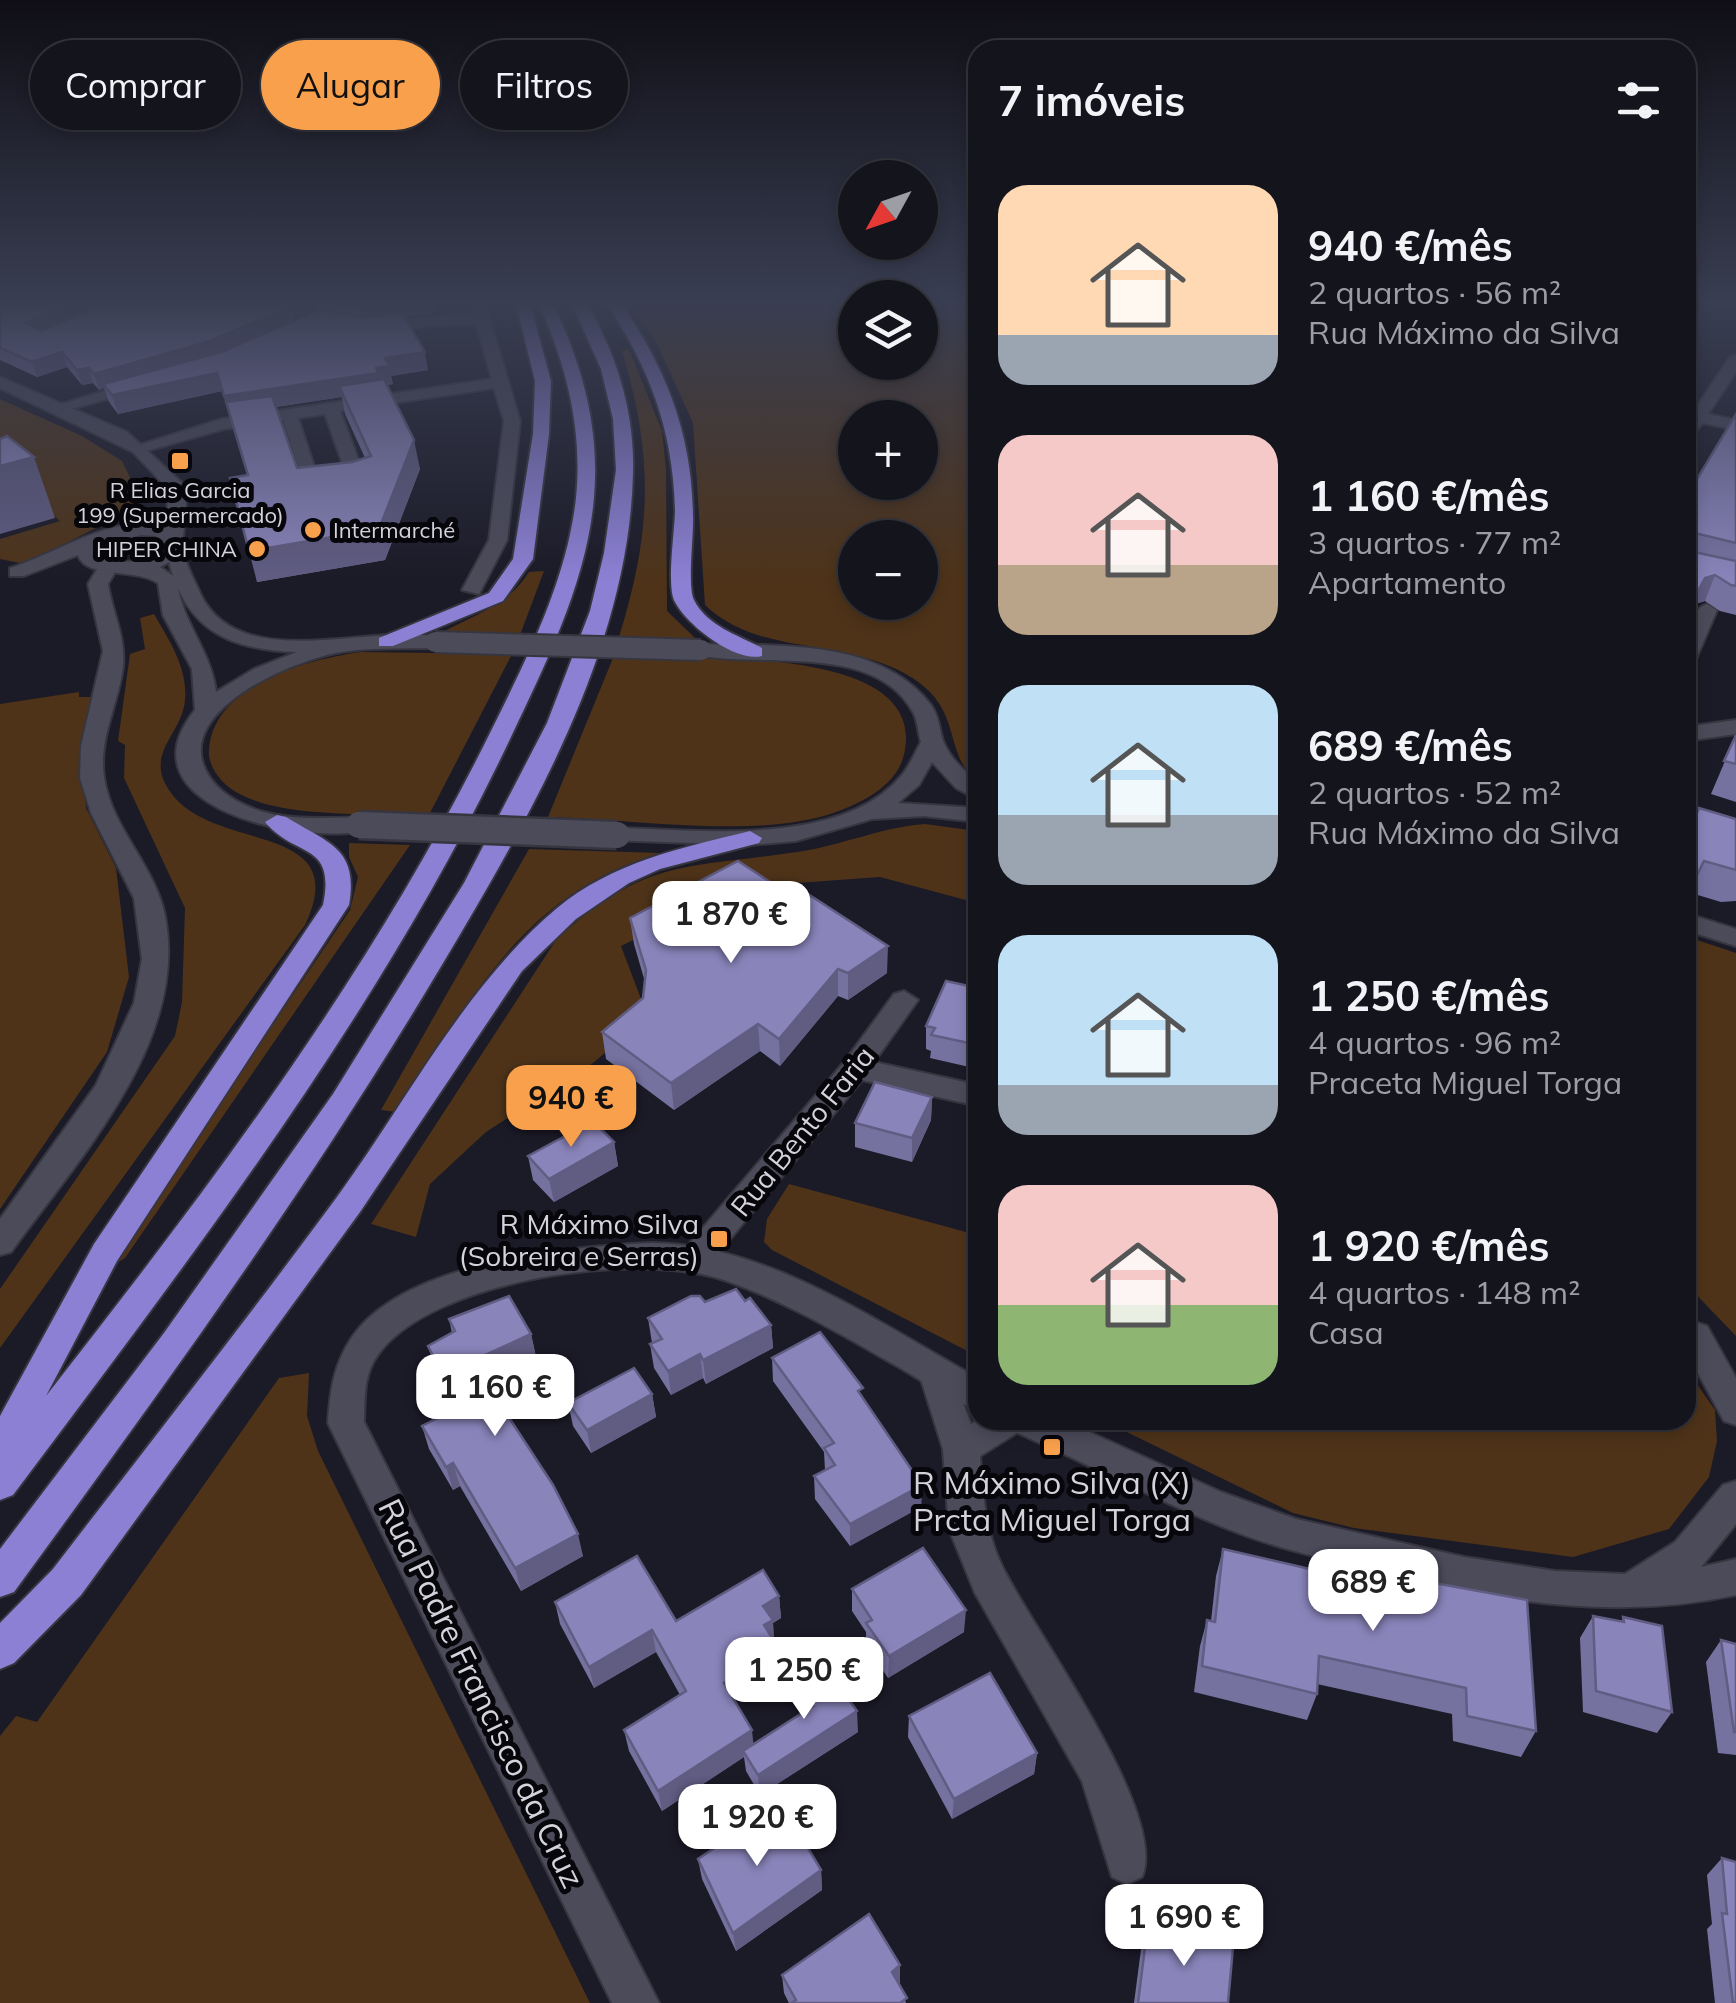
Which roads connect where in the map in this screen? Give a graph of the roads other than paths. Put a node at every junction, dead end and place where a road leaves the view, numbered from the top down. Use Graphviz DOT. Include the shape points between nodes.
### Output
graph roads {
  1 [pos="25,393"];
  2 [pos="108,393"];
  3 [pos="427,393"];
  4 [pos="505,393"];
  5 [pos="543,393"];
  6 [pos="580,393"];
  7 [pos="615,393"];
  8 [pos="666,393"];
  9 [pos="1714,393"];
  10 [pos="56,408"];
  11 [pos="331,408"];
  12 [pos="290,414"];
  13 [pos="1698,417"];
  14 [pos="1696,420"];
  15 [pos="1736,425"];
  16 [pos="139,448"];
  17 [pos="160,470"];
  18 [pos="134,528"];
  19 [pos="174,543"];
  20 [pos="97,559"];
  21 [pos="143,564"];
  22 [pos="8,573"];
  23 [pos="472,590"];
  24 [pos="1707,610"];
  25 [pos="1696,634"];
  26 [pos="386,642"];
  27 [pos="340,645"];
  28 [pos="755,652"];
  29 [pos="206,710"];
  30 [pos="1736,727"];
  31 [pos="1696,732"];
  32 [pos="932,743"];
  33 [pos="968,786"];
  34 [pos="868,812"];
  35 [pos="968,814"];
  36 [pos="277,822"];
  37 [pos="750,838"];
  38 [pos="1696,925"];
  39 [pos="1736,938"];
  40 [pos="904,1000"];
  41 [pos="856,1068"];
  42 [pos="968,1094"];
  43 [pos="0,1243"];
  44 [pos="696,1260"];
  45 [pos="1696,1336"];
  46 [pos="1696,1341"];
  47 [pos="1736,1368"];
  48 [pos="936,1372"];
  49 [pos="968,1390"];
  50 [pos="1736,1410"];
  51 [pos="991,1430"];
  52 [pos="1049,1430"];
  53 [pos="960,1449"];
  54 [pos="0,1450"];
  55 [pos="0,1484"];
  56 [pos="1736,1497"];
  57 [pos="1736,1577"];
  58 [pos="0,1579"];
  59 [pos="1628,1593"];
  60 [pos="0,1650"];
  61 [pos="1127,1862"];
  62 [pos="636,2003"];
  1 -- 10 [label="street"];
  2 -- 10 [label="street"];
  3 -- 11 [label="street"];
  4 -- 23 [label="street" via="512,421 498,540"];
  5 -- 26 [label="highway" via="523,559 496,597"];
  6 -- 55 [label="highway" via="585,498 564,596 471,803 302,1076"];
  7 -- 58 [label="highway" via="624,493 604,597 564,708 492,856 366,1072 226,1279"];
  8 -- 28 [label="highway" via="686,494 682,598 704,627"];
  9 -- 13 [label="street"];
  10 -- 16 [label="street"];
  11 -- 12 [label="street"];
  11 -- 12 [label="street" via="358,483 313,490"];
  12 -- 16 [label="street" via="222,424"];
  13 -- 14 [label="street"];
  13 -- 15 [label="street"];
  16 -- 17 [label="street"];
  17 -- 18 [label="street" via="166,492 161,508"];
  17 -- 19 [label="street" via="176,487"];
  18 -- 19 [label="street" via="160,530"];
  18 -- 20 [label="street" via="107,535"];
  19 -- 21 [label="street"];
  19 -- 27 [label="street" via="201,612 213,625 262,642"];
  20 -- 21 [label="street"];
  20 -- 22 [label="street"];
  20 -- 43 [label="street" via="113,650 92,781 144,890 156,947 154,976 130,1051"];
  21 -- 29 [label="street" via="167,580 174,615 202,669"];
  24 -- 25 [label="street"];
  26 -- 27 [label="street"];
  26 -- 28 [label="street, bridge"];
  27 -- 29 [label="street" via="242,682"];
  28 -- 32 [label="street" via="816,655 890,680 926,714"];
  29 -- 36 [label="street" via="189,746 198,782 237,810"];
  30 -- 31 [label="street"];
  32 -- 33 [label="street"];
  32 -- 34 [label="street" via="908,786"];
  34 -- 35 [label="street"];
  34 -- 37 [label="street" via="830,827"];
  36 -- 37 [label="street, bridge"];
  36 -- 54 [label="highway" via="334,857 341,879 336,905 106,1253"];
  37 -- 60 [label="highway" via="620,878 566,913 513,965 302,1268 67,1582"];
  38 -- 39 [label="street"];
  40 -- 41 [label="street, Rua Bento Faria"];
  41 -- 42 [label="street"];
  41 -- 44 [label="street, Rua Bento Faria"];
  44 -- 48 [label="street" via="780,1289"];
  44 -- 62 [label="street, Rua Padre Francisco da Cruz" via="613,1258 513,1269 442,1290 392,1321 364,1348 345,1380 346,1423"];
  45 -- 47 [label="street"];
  46 -- 50 [label="street"];
  48 -- 49 [label="street"];
  48 -- 53 [label="street"];
  51 -- 53 [label="street"];
  52 -- 59 [label="street" via="1270,1528 1459,1574"];
  53 -- 61 [label="street" via="968,1530 988,1580 1101,1772"];
  56 -- 59 [label="street" via="1688,1554"];
  57 -- 59 [label="street"];
}
